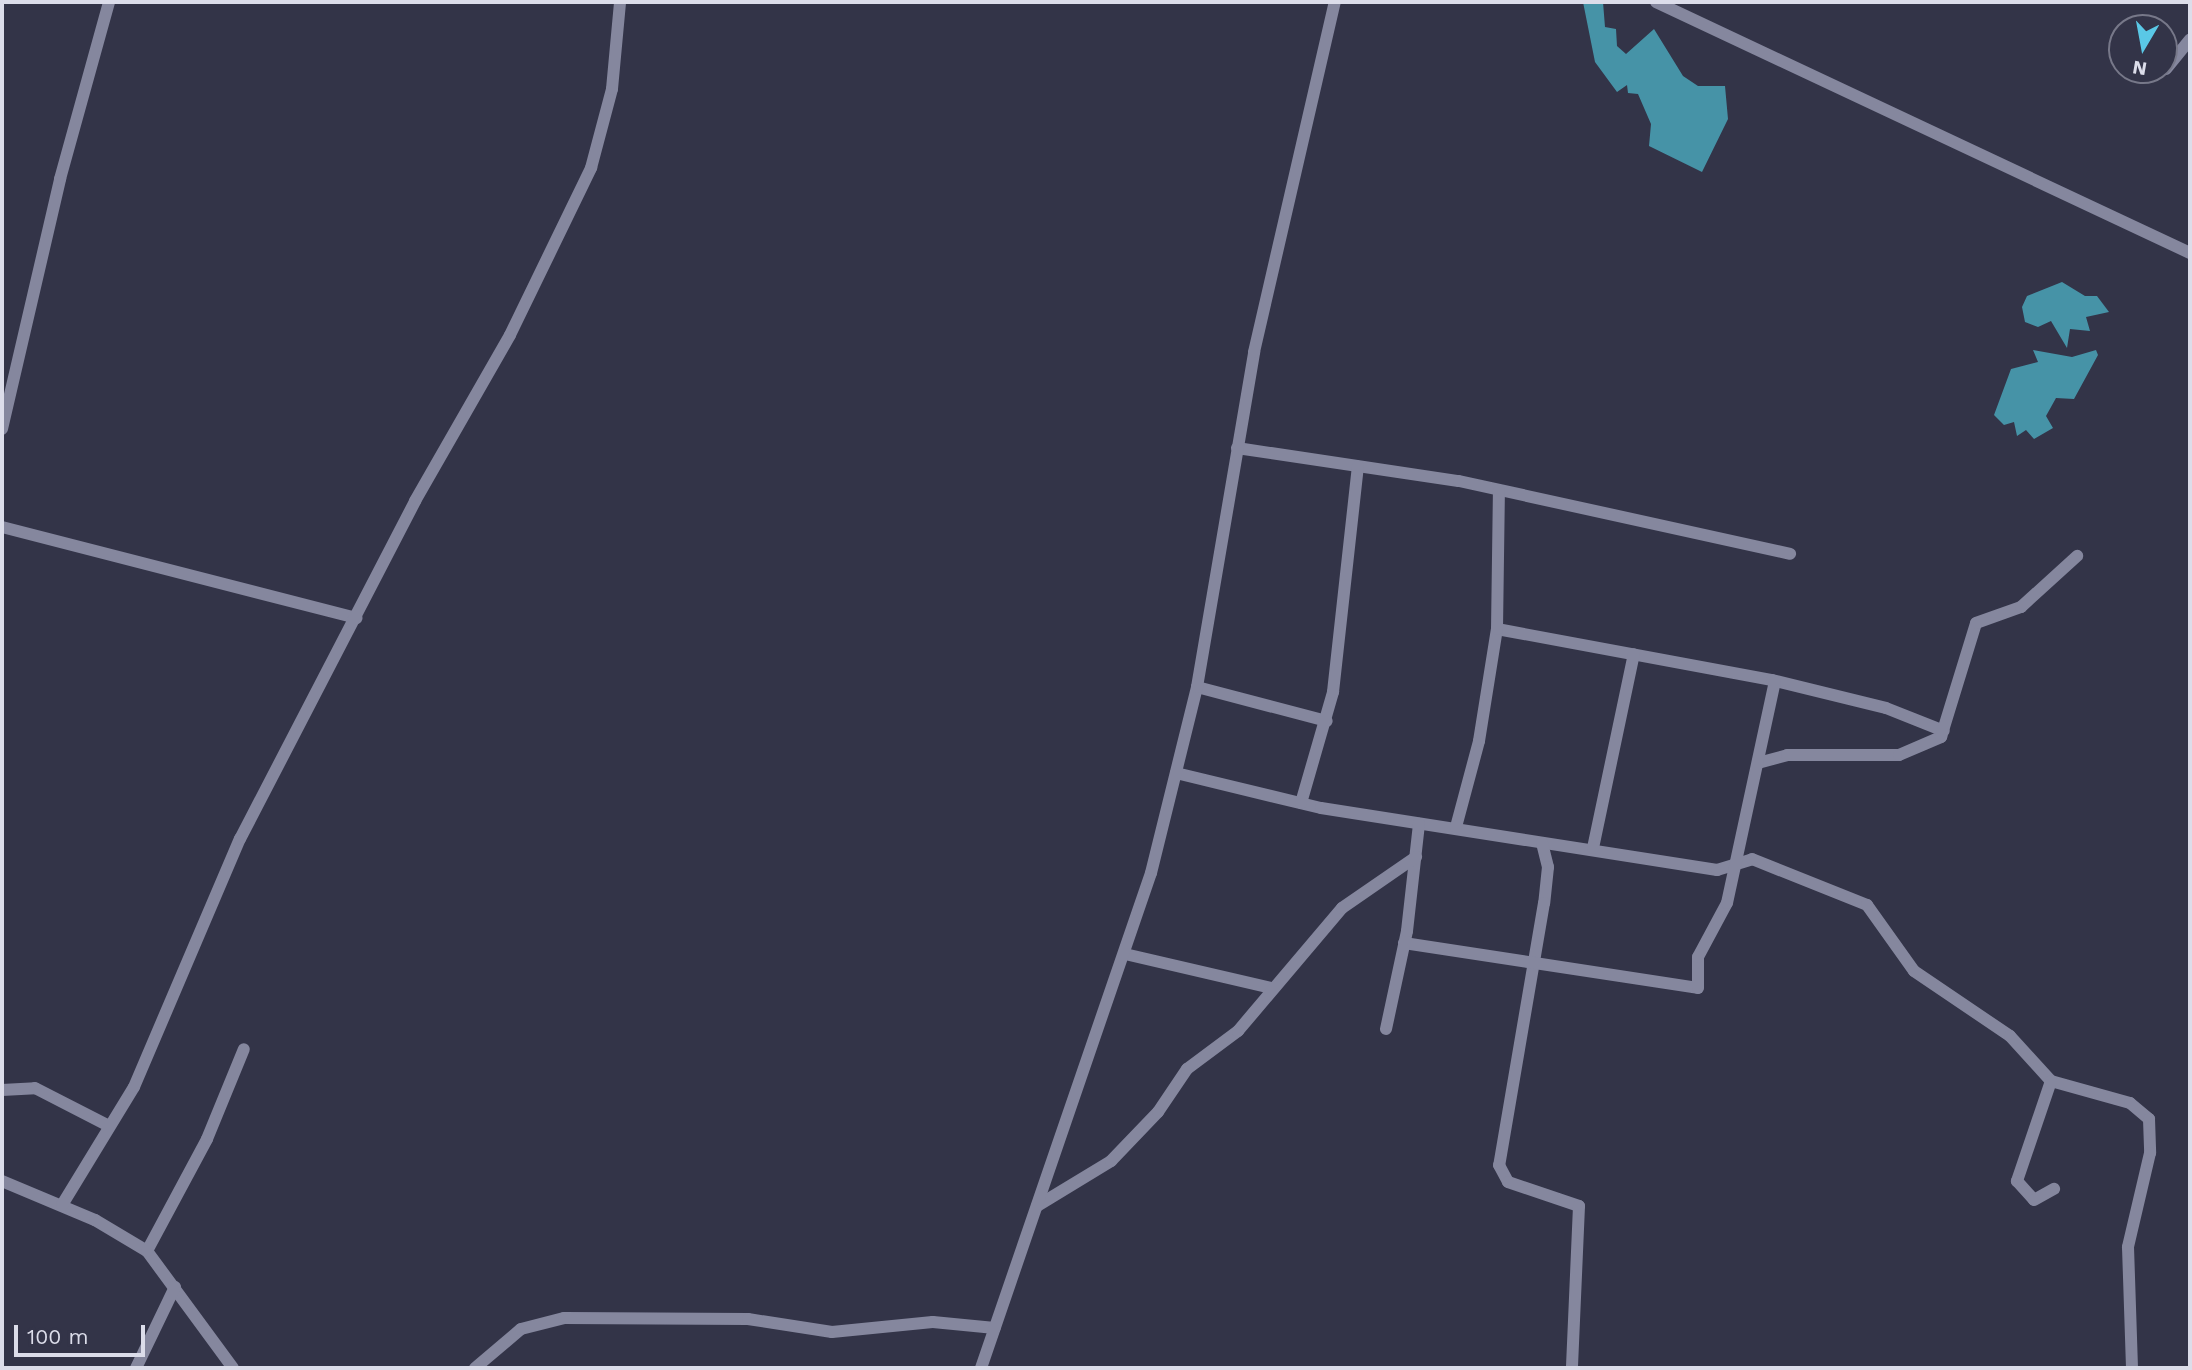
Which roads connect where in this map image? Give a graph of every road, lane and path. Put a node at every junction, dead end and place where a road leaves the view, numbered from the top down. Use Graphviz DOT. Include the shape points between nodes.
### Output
graph roads {
  1 [pos="109,2"];
  2 [pos="620,2"];
  3 [pos="1335,2"];
  4 [pos="1656,2"];
  5 [pos="2190,39"];
  6 [pos="2178,54"];
  7 [pos="2190,253"];
  8 [pos="2,429"];
  9 [pos="1237,448"];
  10 [pos="1358,466"];
  11 [pos="1499,491"];
  12 [pos="2,527"];
  13 [pos="1790,554"];
  14 [pos="2077,556"];
  15 [pos="357,618"];
  16 [pos="1497,629"];
  17 [pos="1634,654"];
  18 [pos="1775,681"];
  19 [pos="1196,687"];
  20 [pos="1327,721"];
  21 [pos="1944,731"];
  22 [pos="1758,763"];
  23 [pos="1176,773"];
  24 [pos="1301,803"];
  25 [pos="1419,824"];
  26 [pos="1456,827"];
  27 [pos="1542,843"];
  28 [pos="1593,848"];
  29 [pos="1416,857"];
  30 [pos="1735,863"];
  31 [pos="1404,943"];
  32 [pos="1125,954"];
  33 [pos="1534,962"];
  34 [pos="1271,988"];
  35 [pos="1386,1029"];
  36 [pos="244,1049"];
  37 [pos="2051,1081"];
  38 [pos="2,1090"];
  39 [pos="109,1126"];
  40 [pos="2,1181"];
  41 [pos="2054,1189"];
  42 [pos="62,1205"];
  43 [pos="1037,1206"];
  44 [pos="147,1251"];
  45 [pos="175,1287"];
  46 [pos="995,1328"];
  47 [pos="136,1368"];
  48 [pos="233,1368"];
  49 [pos="475,1368"];
  50 [pos="981,1368"];
  51 [pos="1572,1368"];
  52 [pos="2132,1368"];
  1 -- 8 [label="street" via="60,179"];
  2 -- 15 [label="street" via="612,89 592,168"];
  3 -- 9 [label="street"];
  4 -- 7 [label="street"];
  5 -- 6 [label="street"];
  9 -- 10 [label="street"];
  9 -- 19 [label="street"];
  10 -- 11 [label="street"];
  10 -- 20 [label="street"];
  11 -- 13 [label="street"];
  11 -- 16 [label="street"];
  12 -- 15 [label="street"];
  14 -- 21 [label="street" via="2021,607 1976,623"];
  15 -- 39 [label="street" via="240,839 148,1059"];
  16 -- 17 [label="street"];
  16 -- 26 [label="street" via="1479,741"];
  17 -- 18 [label="street"];
  17 -- 28 [label="street"];
  18 -- 21 [label="street" via="1886,708"];
  18 -- 22 [label="street"];
  19 -- 20 [label="street"];
  19 -- 23 [label="street"];
  20 -- 24 [label="street"];
  21 -- 22 [label="street" via="1899,755 1787,755"];
  22 -- 30 [label="street"];
  23 -- 24 [label="street"];
  23 -- 32 [label="street"];
  24 -- 25 [label="street"];
  25 -- 26 [label="street"];
  25 -- 29 [label="street"];
  26 -- 27 [label="street"];
  27 -- 28 [label="street"];
  27 -- 33 [label="street" via="1548,867"];
  28 -- 30 [label="street" via="1717,870"];
  29 -- 31 [label="street"];
  29 -- 34 [label="street" via="1342,908"];
  30 -- 33 [label="street" via="1727,902 1700,947 1698,988"];
  30 -- 37 [label="street" via="1756,860 1867,905 1914,971 2010,1036"];
  31 -- 33 [label="street"];
  31 -- 35 [label="street"];
  32 -- 34 [label="street"];
  32 -- 43 [label="street"];
  33 -- 51 [label="street" via="1499,1165 1508,1182 1578,1206"];
  34 -- 43 [label="street" via="1238,1031 1187,1069 1158,1112 1111,1161"];
  36 -- 44 [label="street" via="206,1139"];
  37 -- 41 [label="street" via="2017,1181 2034,1200"];
  37 -- 52 [label="street" via="2130,1103 2149,1119 2150,1153 2127,1247"];
  38 -- 39 [label="street" via="35,1088"];
  39 -- 42 [label="street"];
  40 -- 42 [label="street"];
  42 -- 44 [label="street"];
  43 -- 46 [label="street"];
  44 -- 45 [label="street"];
  45 -- 47 [label="street"];
  45 -- 48 [label="street"];
  46 -- 49 [label="street" via="933,1322 832,1332 748,1319 564,1318 521,1329"];
  46 -- 50 [label="street"];
}
